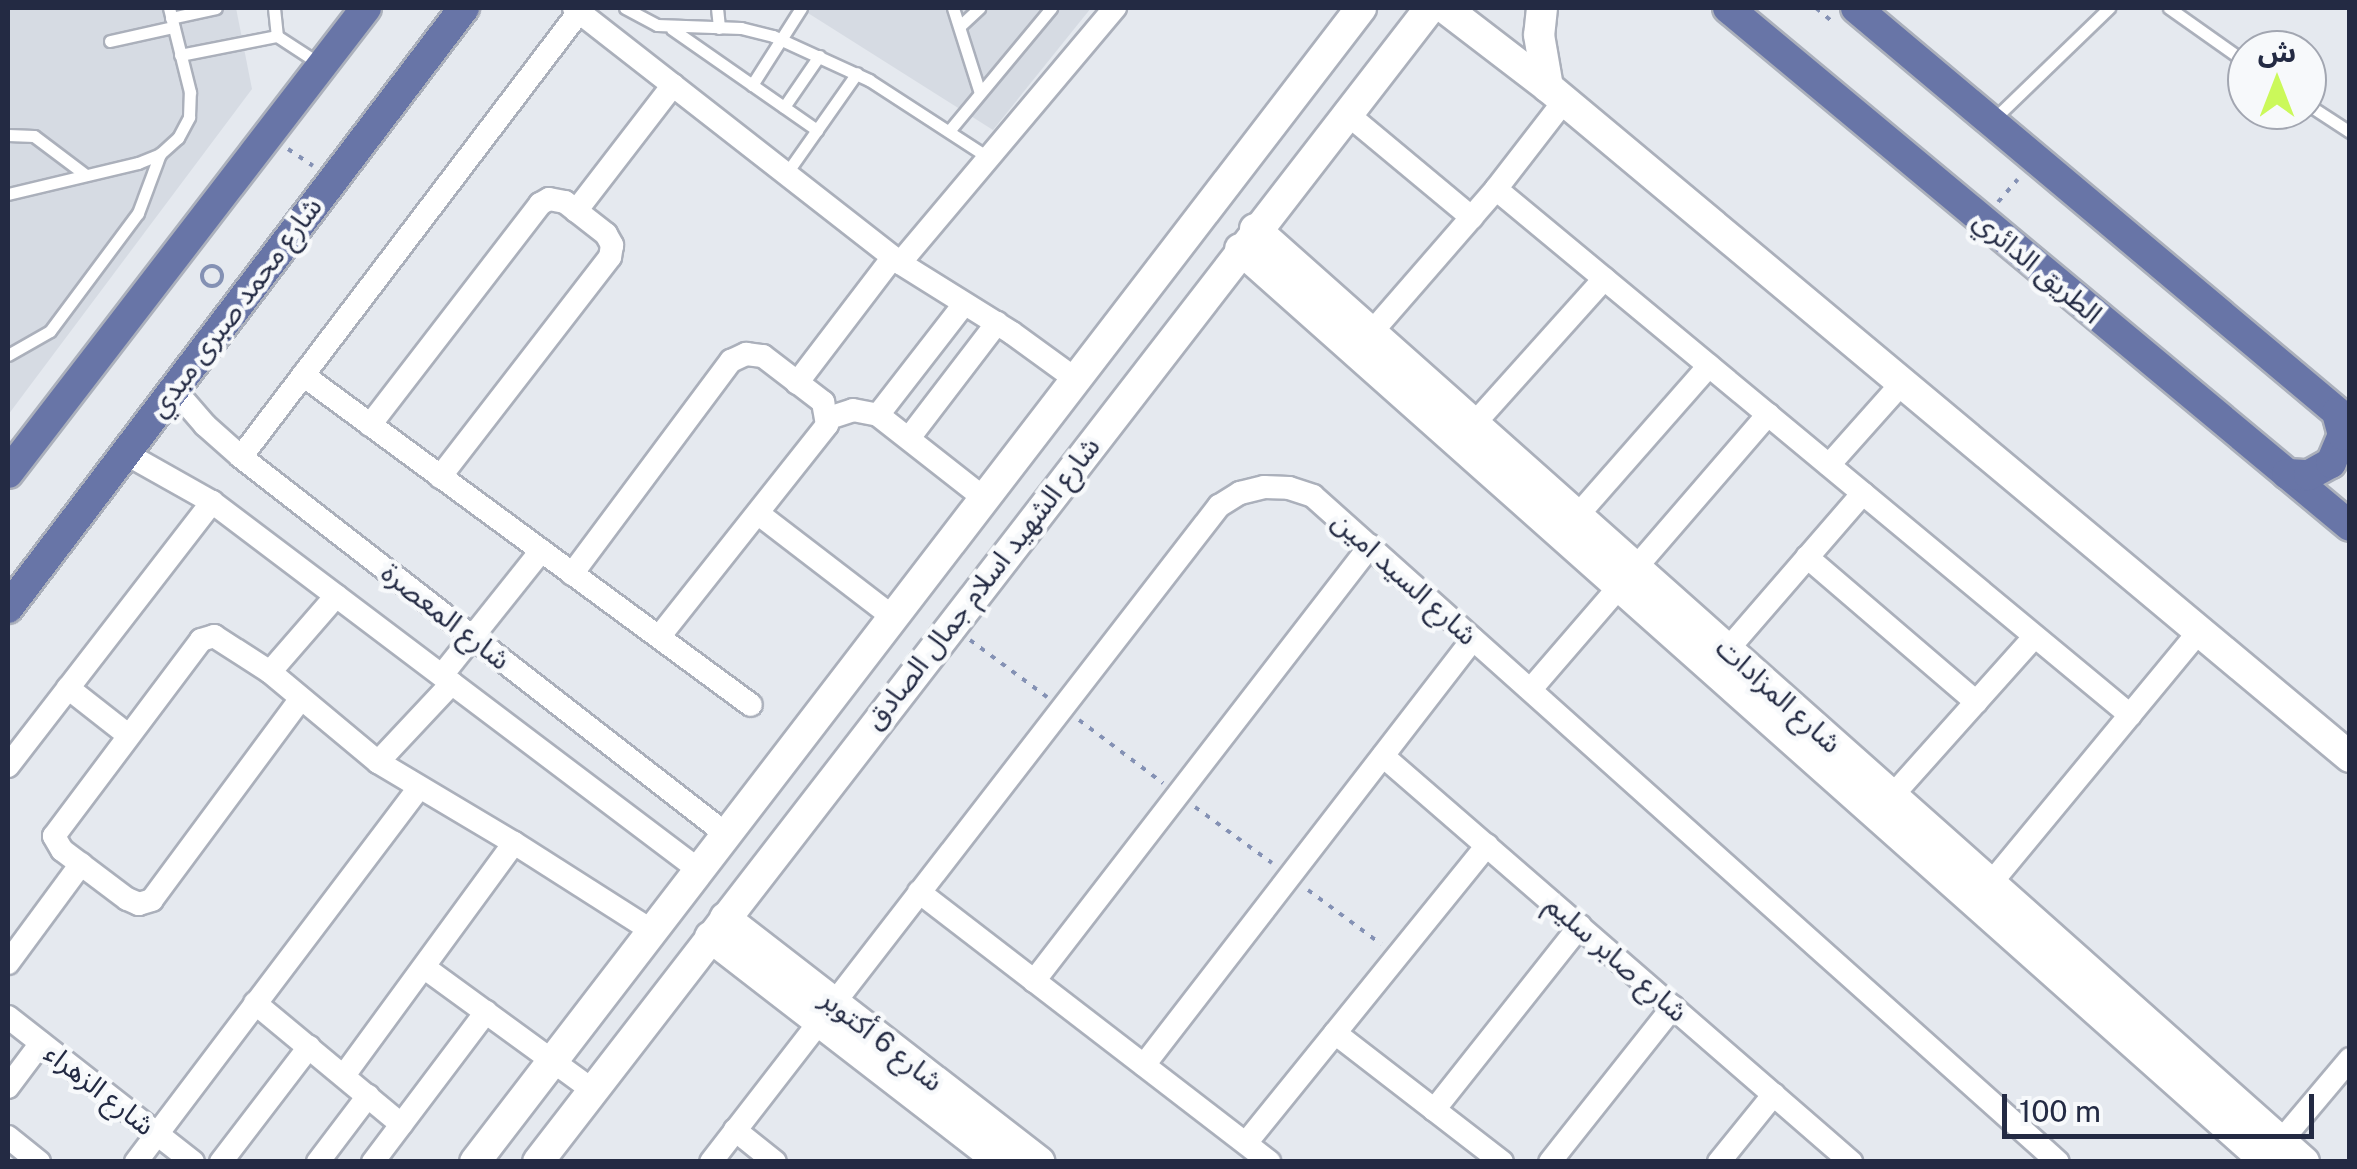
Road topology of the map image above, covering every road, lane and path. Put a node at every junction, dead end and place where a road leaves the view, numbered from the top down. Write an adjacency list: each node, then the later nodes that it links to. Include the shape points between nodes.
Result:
1 (216, 8): 21 (lane)
2 (274, 8): 25 (lane)
3 (366, 8): 31 (main road)
4 (464, 8): 53 (main road, شارع محمد صبرى مبدي)
5 (625, 8): 23 (lane)
6 (716, 8): 24 (lane)
7 (802, 8): 26 (lane)
8 (953, 8): 22 (lane)
9 (979, 8): 22 (lane)
10 (1051, 8): 35 (lane)
11 (1115, 8): 49 (street)
12 (1361, 8): 39 (street, شارع الشهيد اسلام جمال الصادق)
13 (1430, 8): 38 (street, شارع الشهيد اسلام جمال الصادق)
14 (1445, 8): 36 (street)
15 (1542, 8): 36 (street, via 1539,35)
16 (1728, 8): 58 (main road, الطريق الدائري)
17 (1856, 8): 41 (main road)
18 (2110, 8): 41 (lane)
19 (2169, 8): 28 (lane)
20 (576, 10): 33 (street); 67 (street)
21 (171, 18): 27 (lane); 29 (lane)
22 (961, 25): 35 (lane)
23 (668, 27): 24 (lane); 34 (lane)
24 (719, 28): 26 (lane)
25 (277, 36): 29 (lane); 31 (lane)
26 (783, 40): 30 (lane); 34 (lane)
27 (110, 41)
28 (2227, 49)
29 (180, 55): 48 (lane, via 189,116)
30 (819, 56): 32 (lane); 37 (lane)
31 (322, 66): 45 (main road)
32 (857, 73): 42 (lane); 43 (lane)
33 (674, 86): 51 (street); 56 (street)
34 (752, 86): 37 (lane)
35 (980, 93): 43 (lane)
36 (1556, 94): 54 (street); 70 (street)
37 (784, 107): 42 (lane)
38 (1345, 112): 47 (street, شارع الشهيد اسلام جمال الصادق); 57 (street)
39 (1278, 114): 47 (street); 68 (street, شارع الشهيد اسلام جمال الصادق)
40 (2327, 117): 44 (lane)
41 (1992, 122): 50 (main road)
42 (817, 130): 51 (lane)
43 (949, 131): 49 (lane)
44 (2350, 132)
45 (268, 134): 53 (path); 82 (main road)
46 (8, 135): 52 (lane, via 34,136)
47 (1320, 144): 59 (street, شارع الشهيد اسلام جمال الصادق)
48 (160, 154): 52 (lane); 65 (lane, via 138,213 50,330)
49 (989, 158): 60 (street)
50 (2036, 158): 58 (path); 75 (main road)
51 (786, 174): 60 (street)
52 (86, 175): 55 (lane)
53 (332, 180): 71 (main road, شارع محمد صبرى مبدي)
54 (1496, 189): 57 (street); 61 (street)
55 (8, 194)
56 (576, 210): 77 (street, via 554,199 540,204); 84 (street, via 610,239 610,256)
57 (1472, 218): 64 (street)
58 (1982, 220): 83 (main road, الطريق الدائري)
59 (1248, 239): 64 (street, شارع المزادات); 95 (street, شارع المزادات); 112 (street, شارع الشهيد اسلام جمال الصادق)
60 (896, 260): 62 (street); 69 (street)
61 (1604, 279): 66 (street); 76 (street)
62 (964, 304): 63 (street); 73 (street)
63 (997, 322): 68 (street); 78 (street)
64 (1372, 333): 76 (street, شارع المزادات)
65 (8, 355)
66 (1710, 366): 72 (street); 89 (street)
67 (303, 375): 77 (street); 80 (street)
68 (1074, 378): 86 (street, شارع الشهيد اسلام جمال الصادق)
69 (797, 383): 74 (street, via 823,402); 94 (street, via 764,356 732,361)
70 (1902, 383): 81 (street); 99 (street)
71 (173, 388): 79 (main road, شارع محمد صبرى مبدي); 80 (street, شارع المعصرة)
72 (1768, 414): 81 (street); 95 (street)
73 (878, 415): 74 (street, via 853,410); 78 (street)
74 (829, 418): 88 (street)
75 (2343, 418): 83 (main road, via 2332,463 2309,476)
76 (1474, 424): 89 (street, شارع المزادات)
77 (370, 425): 84 (street)
78 (908, 438): 86 (street)
79 (125, 453): 87 (street, شارع المعصرة); 97 (main road, شارع محمد صبرى مبدي)
80 (241, 457): 101 (street, شارع المعصرة)
81 (1829, 465): 85 (street)
82 (8, 473)
83 (2287, 474): 90 (main road, الطريق الدائري)
84 (440, 477): 92 (street)
85 (1862, 493): 93 (street); 100 (street)
86 (984, 498): 98 (street, شارع الشهيد اسلام جمال الصادق)
87 (212, 502): 96 (street, شارع المعصرة); 108 (street)
88 (760, 515): 98 (street); 102 (street)
89 (1577, 516): 95 (street, شارع المزادات)
90 (2350, 526)
91 (1370, 546): 103 (street, شارع السيد امين); 128 (street, شارع السيد امين, via 1312,496 1289,488 1252,490 1219,506); 134 (street)
92 (541, 551): 94 (street); 101 (street)
93 (1807, 558): 104 (street); 111 (street)
94 (572, 574): 102 (street)
95 (1628, 577): 104 (street, شارع المزادات); 109 (street); 157 (street, شارع المزادات)
96 (336, 596): 105 (street); 107 (street, شارع المعصرة)
97 (8, 608)
98 (893, 617): 106 (street, شارع الشهيد اسلام جمال الصادق)
99 (2199, 632): 114 (street); 117 (street)
100 (2034, 636): 111 (street); 114 (street)
101 (473, 637): 107 (street); 122 (street, شارع المعصرة)
102 (659, 637): 113 (street)
103 (1473, 639): 109 (street, شارع السيد امين); 116 (street)
104 (1728, 650): 121 (street, شارع المزادات)
105 (270, 672): 110 (street); 115 (street, via 218,638 204,637)
106 (850, 672): 112 (street); 122 (street, شارع الشهيد اسلام جمال الصادق)
107 (447, 679): 118 (street); 126 (street, شارع المعصرة)
108 (68, 688): 115 (street); 119 (street)
109 (1530, 689): 175 (street, شارع السيد امين)
110 (299, 700): 118 (street); 125 (street, via 152,900 133,902)
111 (1976, 702): 121 (street)
112 (890, 704): 130 (street, شارع الشهيد اسلام جمال الصادق)
113 (751, 706)
114 (2130, 715): 127 (street)
115 (128, 735): 125 (street, via 55,831 58,846)
116 (1383, 756): 124 (street, شارع صابر سليم); 145 (street)
117 (2350, 757)
118 (378, 762): 120 (street)
119 (8, 766)
120 (419, 788): 123 (street); 135 (street)
121 (1892, 796): 127 (street, شارع المزادات)
122 (726, 834): 126 (street, شارع الشهيد اسلام جمال الصادق)
123 (514, 843): 131 (street); 133 (street)
124 (1486, 846): 129 (street, شارع صابر سليم); 140 (street)
125 (81, 864): 132 (street)
126 (698, 870): 131 (street, شارع الشهيد اسلام جمال الصادق)
127 (1990, 883): 157 (street, شارع المزادات)
128 (919, 892): 134 (street); 137 (street, شارع السيد امين)
129 (1580, 926): 136 (street, شارع صابر سليم); 151 (street)
130 (717, 928): 137 (street, شارع 6 أكتوبر); 148 (street, شارع الشهيد اسلام جمال الصادق)
131 (652, 931): 144 (street, شارع الشهيد اسلام جمال الصادق)
132 (8, 963)
133 (425, 968): 138 (street); 146 (street)
134 (1034, 981): 145 (street)
135 (256, 1003): 142 (street); 154 (street)
136 (1673, 1007): 149 (street, شارع صابر سليم); 172 (street)
137 (826, 1011): 153 (street, شارع السيد امين); 168 (street, شارع 6 أكتوبر); 169 (street, شارع 6 أكتوبر)
138 (486, 1012): 144 (street); 152 (street)
139 (8, 1017): 141 (street, شارع الزهراء)
140 (1335, 1033): 151 (street); 156 (street)
141 (41, 1043): 147 (street); 154 (street, شارع الزهراء)
142 (309, 1048): 146 (street); 161 (street)
143 (2350, 1059): 157 (street)
144 (553, 1060): 148 (street); 164 (street, شارع الشهيد اسلام جمال الصادق)
145 (1144, 1065): 156 (street)
146 (344, 1076): 150 (street)
147 (8, 1088)
148 (592, 1090): 165 (street, شارع الشهيد اسلام جمال الصادق)
149 (1774, 1094): 173 (street); 174 (street, شارع صابر سليم)
150 (368, 1096): 152 (street); 162 (street)
151 (1434, 1110): 171 (street)
152 (401, 1124): 163 (street)
153 (735, 1130): 166 (street, شارع السيد امين); 167 (street)
154 (157, 1134): 159 (street); 160 (street, شارع الزهراء)
155 (8, 1137): 158 (street)
156 (1246, 1143): 170 (street)
157 (2284, 1155)
158 (39, 1162)
159 (136, 1162)
160 (194, 1162)
161 (221, 1162)
162 (318, 1162)
163 (372, 1162)
164 (475, 1162)
165 (538, 1162)
166 (710, 1162)
167 (775, 1162)
168 (1001, 1162)
169 (1040, 1162)
170 (1270, 1162)
171 (1502, 1162)
172 (1550, 1162)
173 (1719, 1162)
174 (1851, 1162)
175 (2058, 1162)

